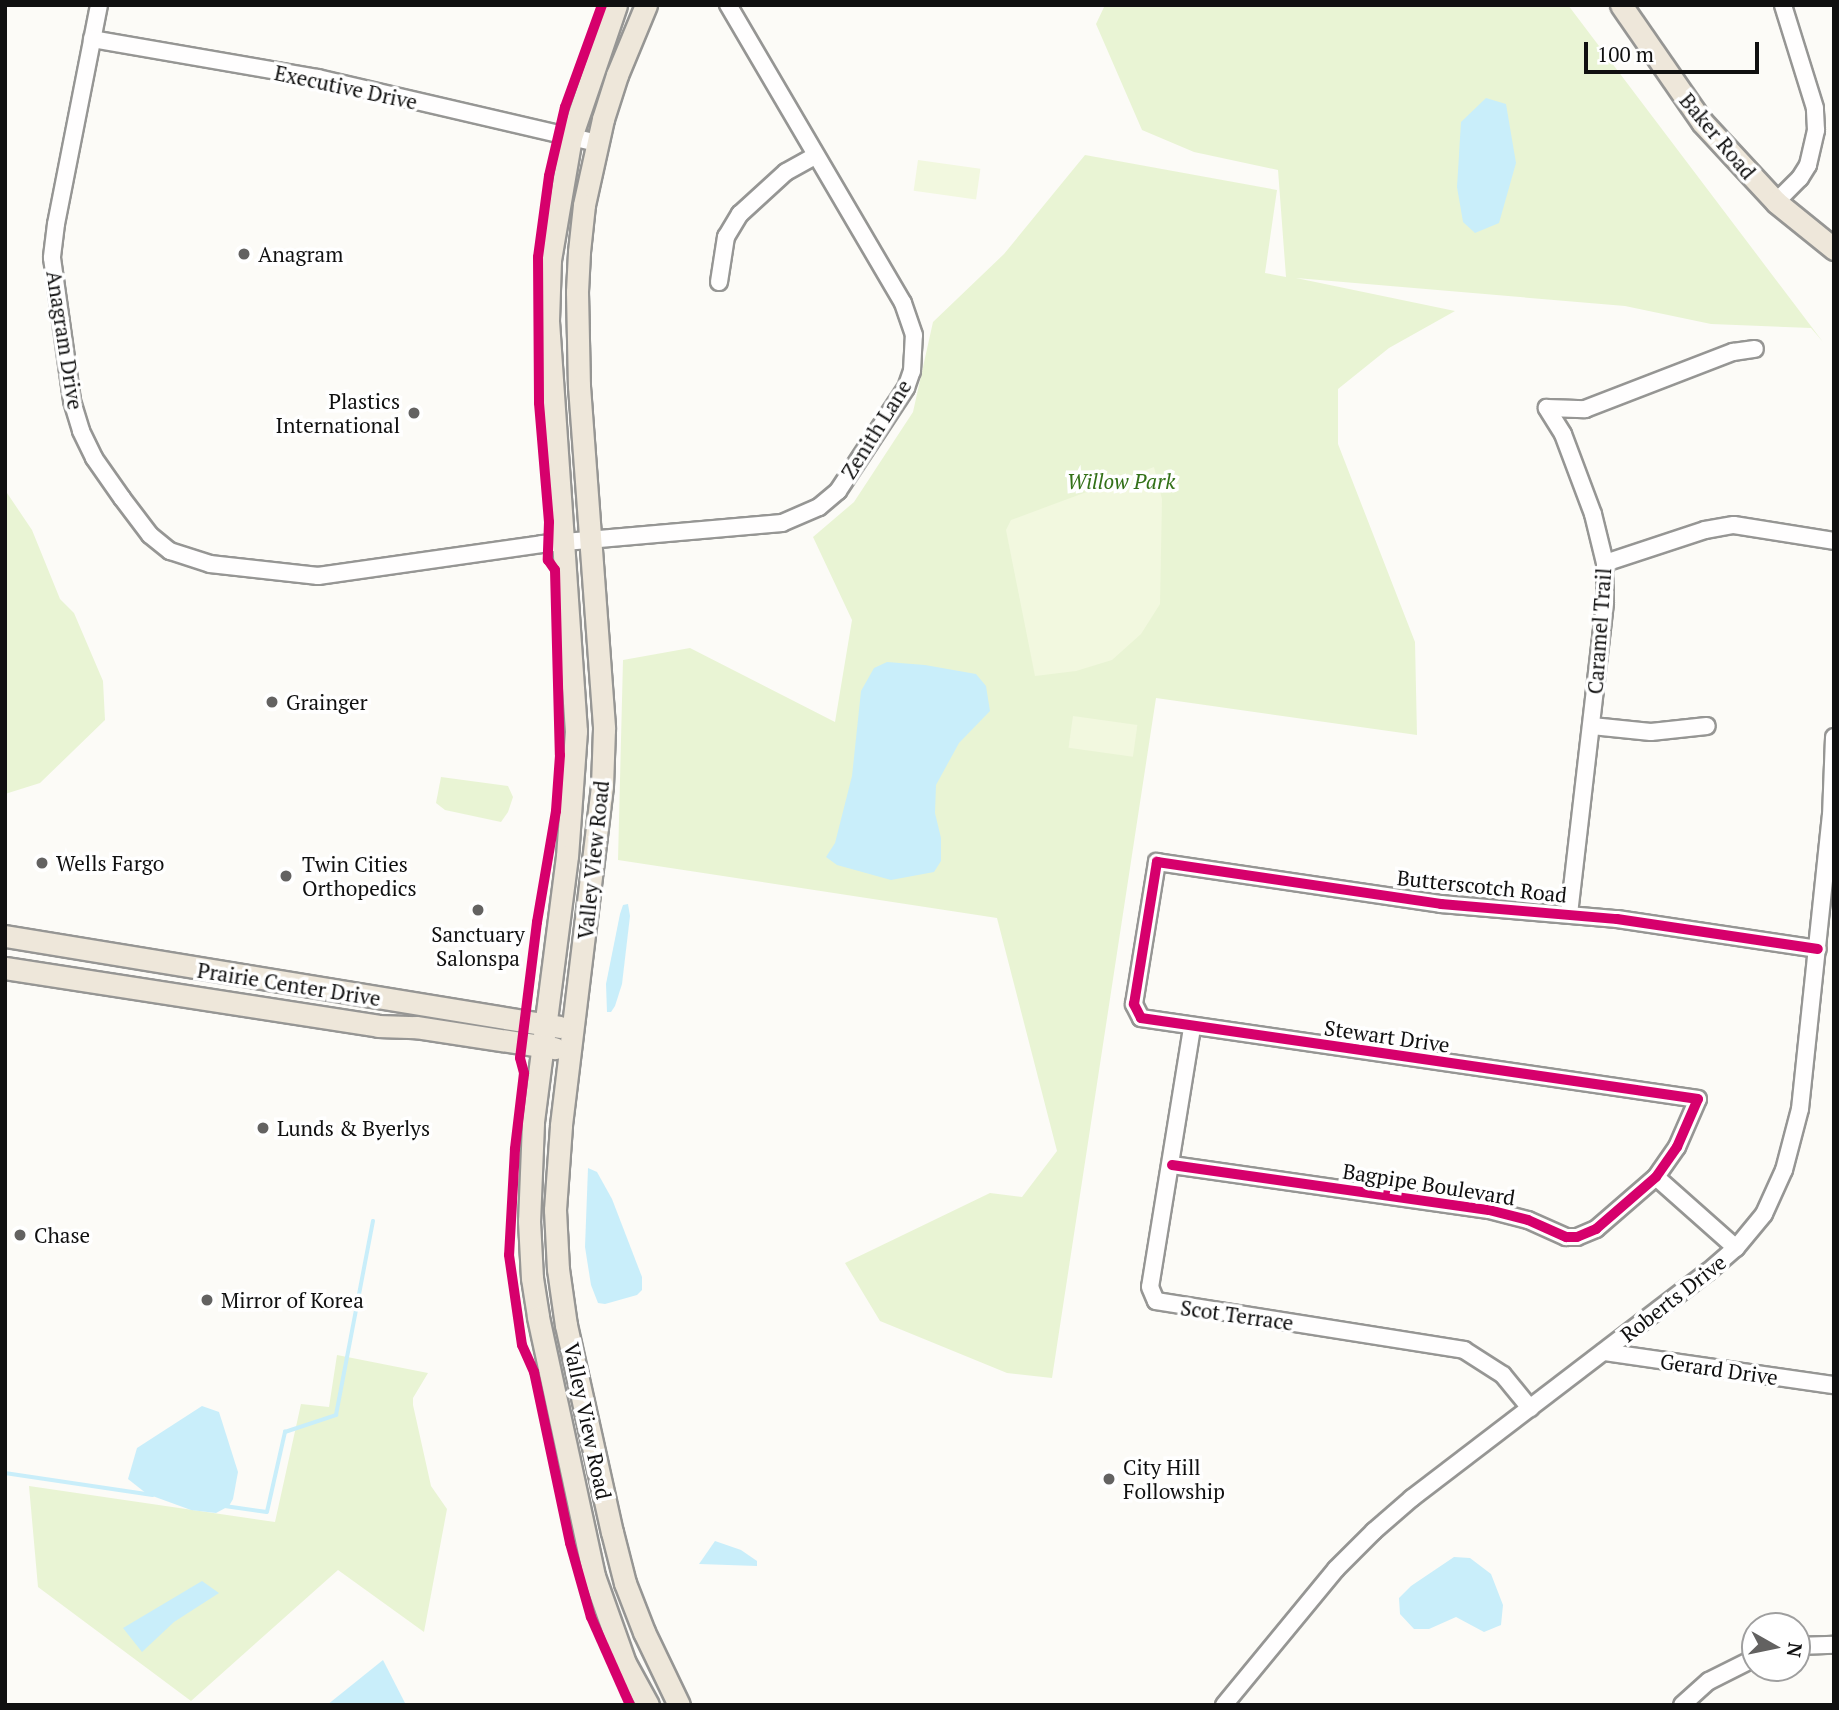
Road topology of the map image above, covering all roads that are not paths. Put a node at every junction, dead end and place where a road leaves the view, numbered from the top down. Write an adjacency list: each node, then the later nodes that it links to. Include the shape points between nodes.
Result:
1 (99, 5): 7 (street, Anagram Drive)
2 (616, 5): 8 (main road, Valley View Road)
3 (646, 5): 9 (main road, Valley View Road, via 617,75)
4 (728, 5): 10 (street, Zenith Lane)
5 (1620, 5): 11 (main road, Baker Road, via 1702,121)
6 (1787, 6): 11 (street, via 1815,108 1816,130 1808,165)
7 (92, 39): 8 (street, Executive Drive, via 318,78); 17 (street, Anagram Drive, via 56,224 52,273 81,431 94,458 150,535 181,557 296,576 335,576)
8 (571, 137): 9 (street, Executive Drive); 17 (main road, Valley View Road, via 550,260 548,321)
9 (598, 143): 15 (main road, Valley View Road, via 584,205 577,292 579,386)
10 (815, 156): 13 (street, via 786,172 740,214 726,237); 15 (street, Zenith Lane, via 910,318 914,352 906,388 838,491 792,521)
11 (1776, 202): 12 (main road, Baker Road)
12 (1834, 249)
13 (719, 282)
14 (1755, 349): 18 (street, Caramel Trail, via 1733,352 1585,409 1547,408 1563,434 1587,496)
15 (592, 539): 17 (street, Zenith Lane); 30 (main road, Valley View Road, via 604,729 602,786)
16 (1834, 541): 18 (street, via 1734,525)
17 (563, 542): 29 (main road, Valley View Road, via 575,671 575,756)
18 (1605, 563): 19 (street, Caramel Trail)
19 (1592, 726): 20 (street, via 1651,732); 24 (street, Caramel Trail)
20 (1707, 726)
21 (1834, 737): 22 (street, Roberts Drive)
22 (1832, 816): 26 (street, Roberts Drive)
23 (1157, 862): 24 (street, Butterscotch Road, via 1488,910); 28 (street, Stewart Drive, via 1135,1012 1149,1022)
24 (1569, 914): 26 (street, Butterscotch Road)
25 (5, 936): 29 (main road, Prairie Center Drive)
26 (1811, 948): 33 (street, Roberts Drive, via 1805,1072 1793,1143 1775,1193)
27 (5, 968): 29 (main road, Prairie Center Drive, via 378,1026)
28 (1192, 1028): 31 (street, Scot Terrace); 32 (street, Stewart Drive, via 1698,1099 1678,1147)
29 (544, 1035): 30 (main road, Prairie Center Drive); 40 (main road, Valley View Road, via 530,1162 532,1278 594,1576 625,1663)
30 (571, 1039): 41 (main road, Valley View Road, via 555,1210 566,1325 625,1583)
31 (1172, 1165): 32 (street, Bagpipe Boulevard, via 1489,1210 1566,1237 1594,1230); 36 (street, Scot Terrace, via 1150,1287 1156,1301 1464,1350 1503,1375)
32 (1656, 1177): 33 (street)
33 (1735, 1248): 34 (street, Roberts Drive)
34 (1604, 1352): 35 (street, Gerard Drive); 36 (street, Roberts Drive)
35 (1834, 1385)
36 (1530, 1408): 42 (street, Roberts Drive, via 1374,1531 1336,1569)
37 (1834, 1645): 38 (street)
38 (1811, 1646)
39 (1741, 1665): 43 (street, via 1709,1681)
40 (648, 1705)
41 (679, 1705)
42 (1224, 1705)
43 (1682, 1705)

